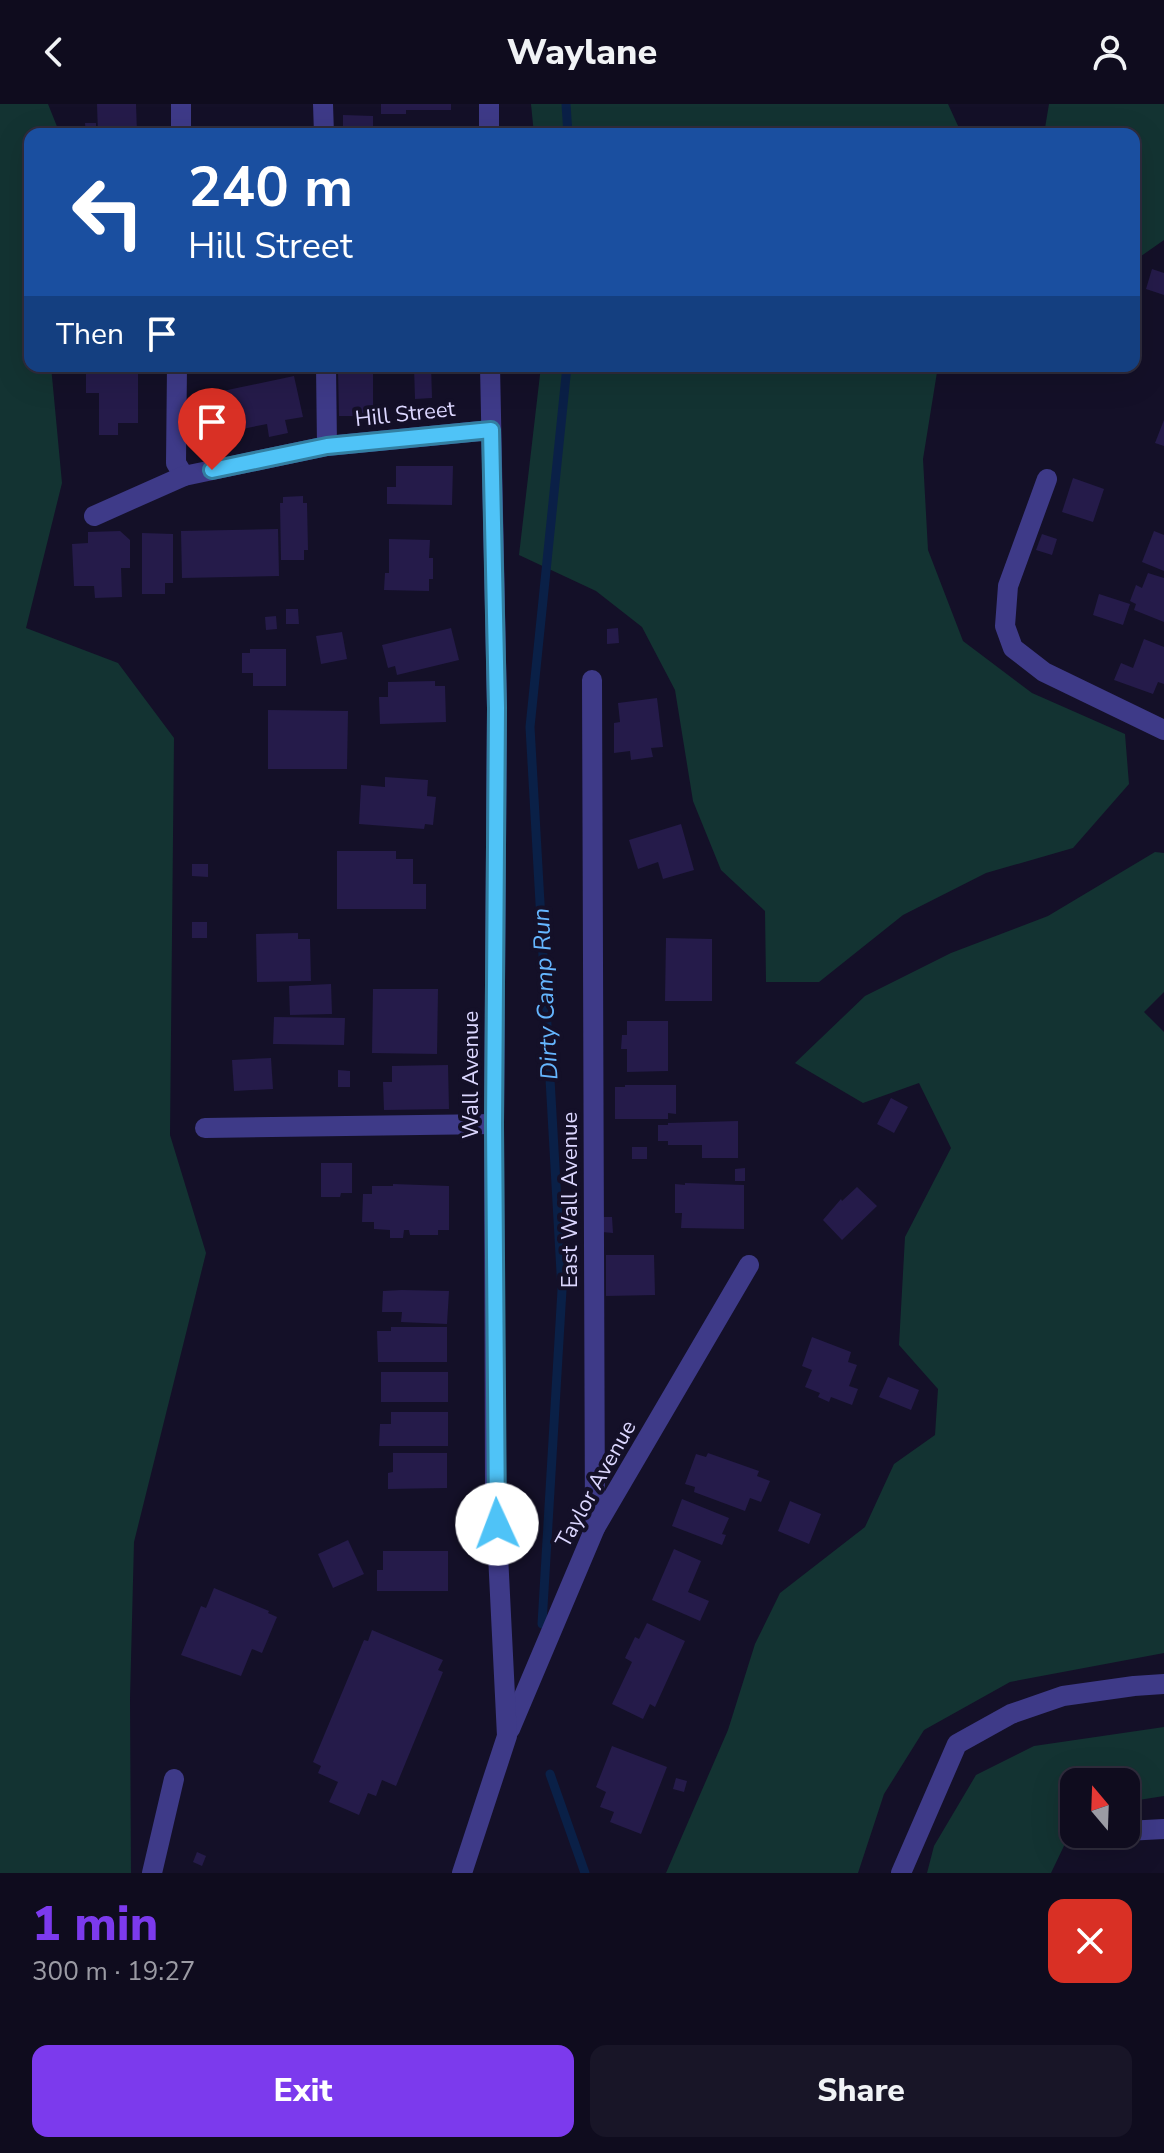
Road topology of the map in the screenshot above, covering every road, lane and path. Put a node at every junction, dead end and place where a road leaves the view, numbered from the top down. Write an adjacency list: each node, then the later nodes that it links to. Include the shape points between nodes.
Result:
1 (181, 104): 4 (street)
2 (323, 104): 5 (street)
3 (489, 104): 6 (street)
4 (181, 128)
5 (324, 128)
6 (489, 128)
7 (177, 372): 12 (street, via 176,463)
8 (326, 372): 11 (street)
9 (490, 372): 10 (street, Wall Avenue)
10 (491, 430): 11 (street, Hill Street); 17 (street, Wall Avenue, via 497,708)
11 (327, 446): 12 (street, Hill Street)
12 (184, 476): 14 (street, Hill Street)
13 (1047, 479): 16 (street, via 1008,586 1005,626 1013,648 1044,672)
14 (94, 516)
15 (592, 680): 20 (street, East Wall Avenue)
16 (1164, 730)
17 (494, 1124): 18 (street); 22 (street, Wall Avenue, via 495,1494)
18 (205, 1128)
19 (749, 1265): 20 (street, Taylor Avenue)
20 (595, 1528): 22 (street, Taylor Avenue)
21 (1164, 1684): 28 (street, via 1063,1696 1011,1714 957,1744)
22 (507, 1736): 27 (street, Wall Avenue)
23 (174, 1779): 26 (street)
24 (1164, 1829): 25 (street)
25 (1140, 1830)
26 (152, 1873)
27 (462, 1873)
28 (901, 1873)

